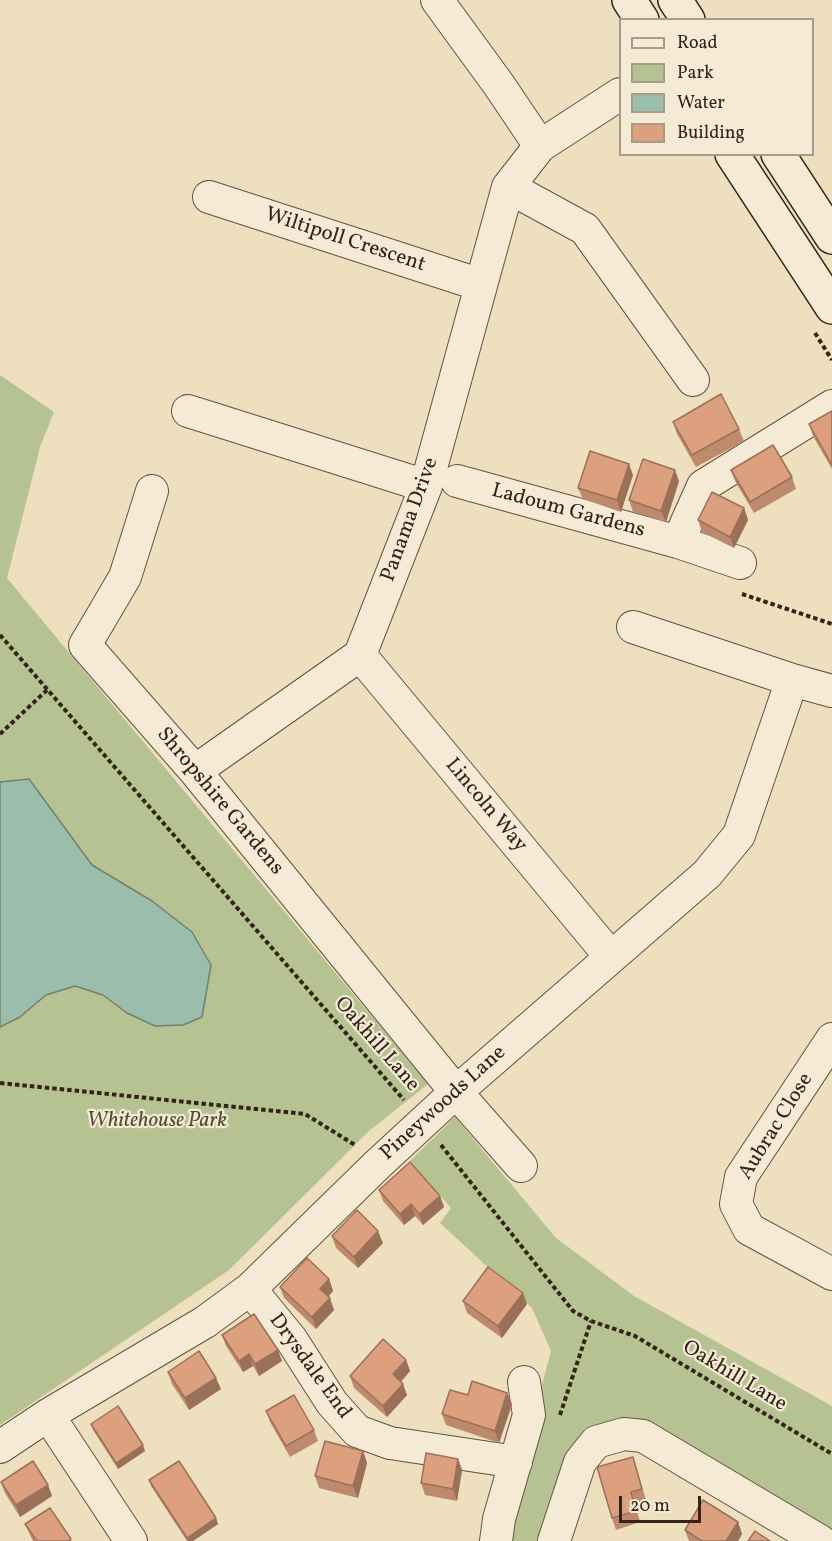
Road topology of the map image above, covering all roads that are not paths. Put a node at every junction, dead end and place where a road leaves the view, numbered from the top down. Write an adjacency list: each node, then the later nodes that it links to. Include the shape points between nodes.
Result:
1 (437, 0): 7 (street)
2 (629, 0): 4 (street)
3 (675, 0): 5 (street)
4 (641, 18)
5 (687, 18)
6 (619, 95): 7 (street, Panama Drive)
7 (540, 146): 10 (street, Panama Drive)
8 (733, 156): 14 (street)
9 (779, 156): 12 (street)
10 (508, 188): 13 (street, Panama Drive); 15 (street, via 585,229)
11 (209, 197): 13 (street, Wiltipoll Crescent)
12 (832, 237)
13 (481, 285): 19 (street, Panama Drive)
14 (832, 307)
15 (693, 380)
16 (832, 406): 21 (street, via 703,486)
17 (188, 411): 19 (street)
18 (457, 482): 21 (street, Ladoum Gardens)
19 (426, 486): 24 (street, Panama Drive)
20 (152, 491): 27 (street, Shropshire Gardens, via 125,577 85,645)
21 (678, 542): 22 (street, Ladoum Gardens)
22 (740, 562)
23 (633, 627): 25 (street)
24 (360, 655): 27 (street); 28 (street, Lincoln Way)
25 (792, 680): 26 (street); 28 (street, Pineywoods Lane, via 739,835 707,874)
26 (832, 691)
27 (195, 771): 30 (street, Shropshire Gardens)
28 (611, 957): 30 (street, Pineywoods Lane)
29 (832, 1039): 32 (street, Aubrac Close, via 741,1177 736,1204 749,1229)
30 (456, 1092): 31 (street, Shropshire Gardens); 33 (street, Pineywoods Lane)
31 (521, 1166)
32 (832, 1275)
33 (250, 1289): 35 (street, Pineywoods Lane, via 205,1322); 37 (street, Drysdale End, via 291,1339 332,1403 357,1431 390,1443)
34 (524, 1382): 37 (street, via 529,1415)
35 (48, 1415): 36 (street, Pineywoods Lane); 38 (street)
36 (0, 1448)
37 (516, 1462): 39 (street)
38 (132, 1541)
39 (496, 1541)
40 (554, 1541): 41 (street, via 580,1461 596,1442 624,1434 643,1436)
41 (820, 1541)

